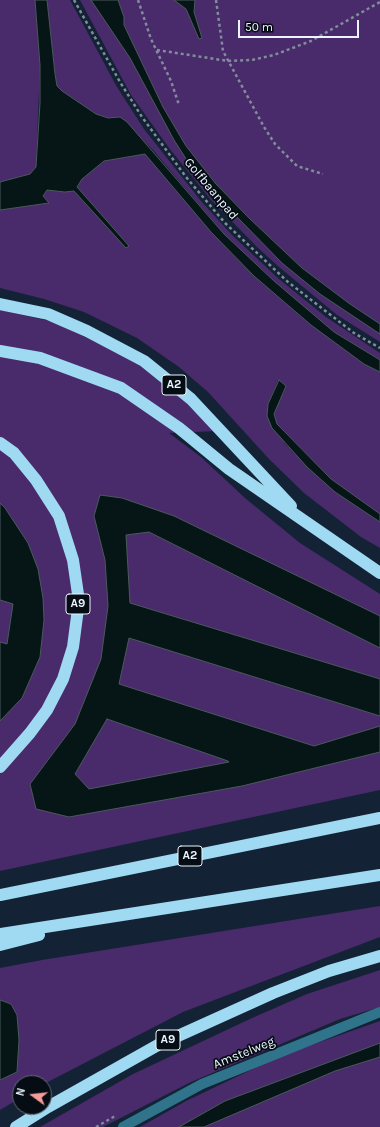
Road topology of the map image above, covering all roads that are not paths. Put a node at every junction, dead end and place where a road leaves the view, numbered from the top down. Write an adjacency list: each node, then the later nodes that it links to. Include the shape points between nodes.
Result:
1 (0, 304): 4 (highway, A2, via 48,314 87,330 144,361 191,399)
2 (0, 351): 4 (highway, A2, via 40,358 121,388)
3 (0, 443): 6 (highway, A9, via 14,453 32,475 59,516 73,560 78,601 73,647 63,679 47,710)
4 (308, 524): 5 (highway, A2)
5 (380, 573)
6 (0, 767)
7 (380, 818): 9 (highway, A2)
8 (380, 874): 10 (highway)
9 (0, 895)
10 (106, 916): 11 (highway); 12 (highway)
11 (0, 934)
12 (0, 945)
13 (380, 956): 15 (highway, A9, via 328,971 273,993 158,1045)
14 (380, 1012): 16 (street, Amstelweg, via 202,1084)
15 (16, 1127)
16 (122, 1127)

